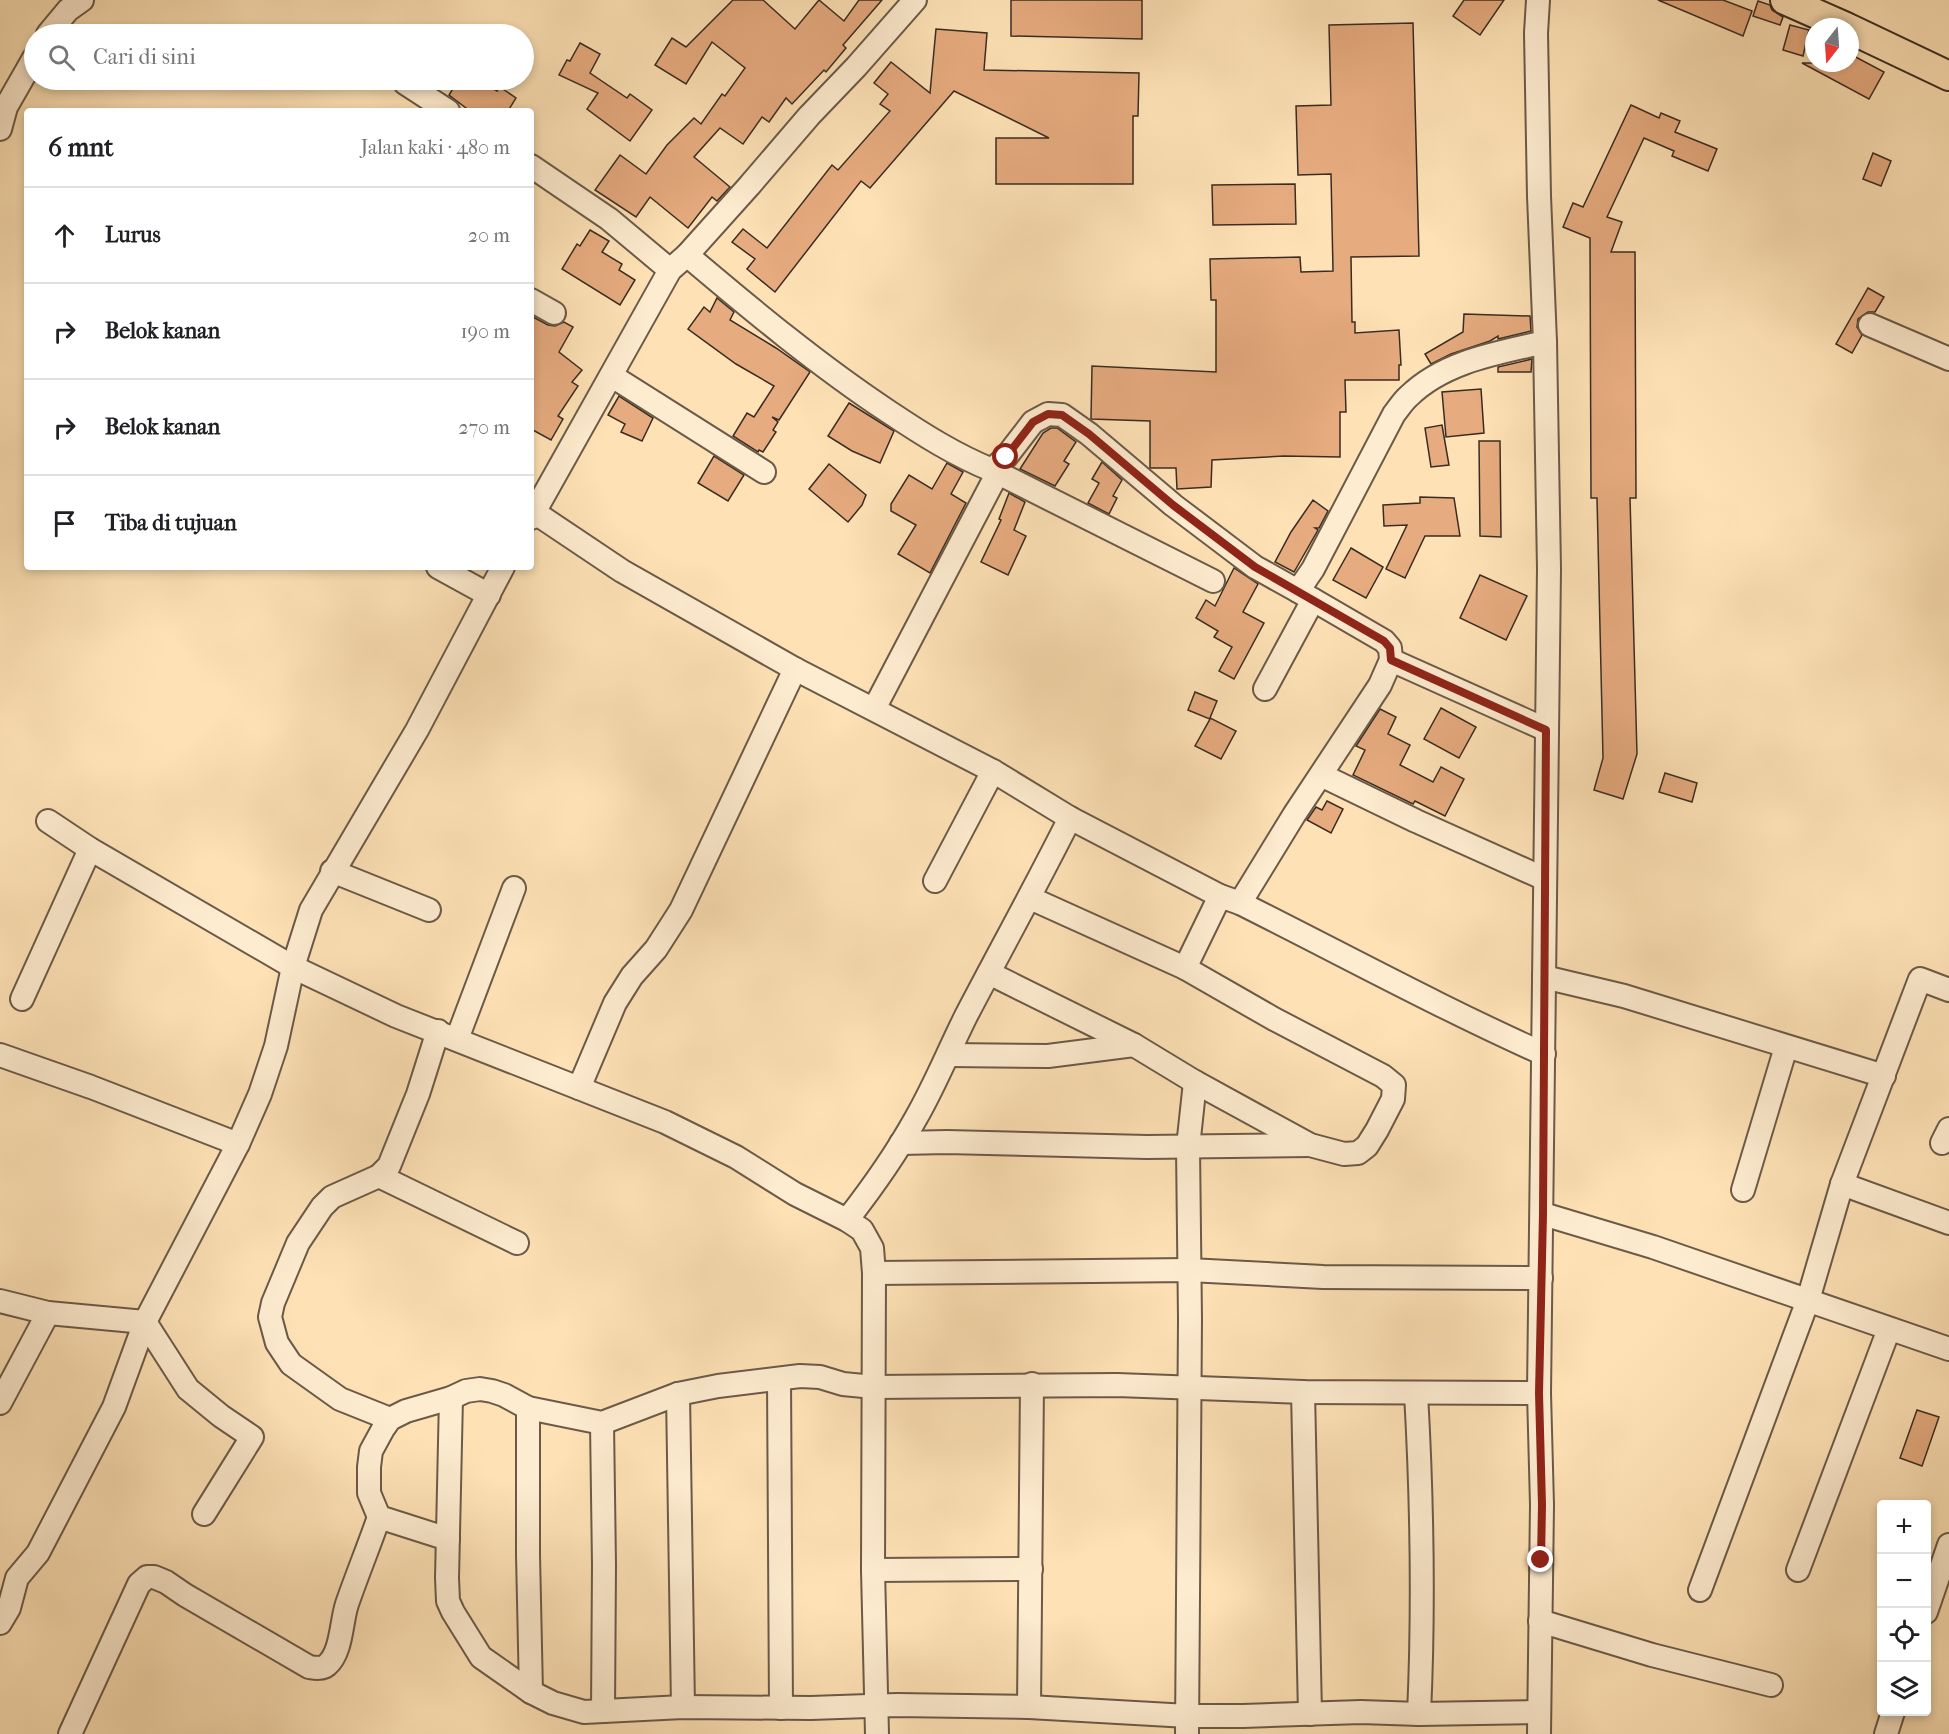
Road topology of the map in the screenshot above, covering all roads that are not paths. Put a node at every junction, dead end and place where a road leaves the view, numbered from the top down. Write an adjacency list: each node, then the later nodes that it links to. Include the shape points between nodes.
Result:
1 (82, 0): 6 (street)
2 (915, 0): 15 (street)
3 (1538, 0): 20 (street, via 1538,174)
4 (1785, 0): 5 (main road)
5 (1826, 18)
6 (56, 24)
7 (1859, 33): 9 (main road)
8 (24, 73): 11 (street)
9 (1949, 76)
10 (416, 90): 12 (street)
11 (3, 104): 13 (street)
12 (443, 108)
13 (0, 129)
14 (534, 168): 16 (street, via 609,219)
15 (687, 255): 16 (street); 24 (street, via 856,390 964,458)
16 (670, 270): 22 (street)
17 (534, 302): 18 (street)
18 (554, 313)
19 (1869, 325): 21 (street)
20 (1545, 342): 31 (street, via 1469,360 1429,380 1408,396 1394,414 1313,569); 36 (street, via 1550,569)
21 (1949, 359)
22 (612, 376): 23 (street); 25 (street)
23 (764, 472)
24 (995, 472): 29 (street); 31 (street, via 1033,422 1048,414 1062,415 1255,567); 35 (street)
25 (534, 510)
26 (534, 514): 33 (street, via 622,571)
27 (443, 570): 30 (street)
28 (502, 570): 30 (street)
29 (1214, 581)
30 (489, 595): 42 (street, via 417,730)
31 (1306, 596): 32 (street, via 1384,641 1390,648); 34 (street)
32 (1391, 660): 36 (street); 38 (street, via 1380,685)
33 (795, 669): 35 (street); 63 (street, via 681,909 615,1003)
34 (1265, 689)
35 (874, 709): 37 (street)
36 (1546, 730): 43 (street)
37 (993, 771): 39 (street); 44 (street)
38 (1321, 775): 43 (street); 47 (street)
39 (1070, 818): 46 (street); 47 (street)
40 (48, 821): 41 (street)
41 (90, 849): 49 (street); 54 (street)
42 (332, 871): 48 (street); 49 (street, via 311,910)
43 (1545, 879): 52 (street)
44 (935, 881)
45 (514, 888): 55 (street)
46 (1030, 898): 50 (street); 51 (street)
47 (1230, 900): 50 (street); 58 (street)
48 (429, 910)
49 (293, 967): 55 (street, via 396,1016); 65 (street, via 276,1046)
50 (1185, 968): 66 (street, via 1394,1085 1393,1099 1383,1120 1358,1153 1344,1154)
51 (989, 973): 56 (street); 60 (street)
52 (1544, 977): 57 (street, via 1624,996); 58 (street)
53 (1949, 990): 61 (street, via 1920,979)
54 (22, 999)
55 (447, 1035): 63 (street); 68 (street, via 389,1166)
56 (1134, 1045): 60 (street, via 1048,1056); 62 (street)
57 (1786, 1047): 61 (street); 70 (street)
58 (1544, 1054): 71 (street)
59 (0, 1055): 65 (street)
60 (949, 1055): 64 (street)
61 (1884, 1076): 69 (street)
62 (1195, 1082): 66 (street); 67 (street)
63 (579, 1088): 72 (street, via 701,1138)
64 (901, 1143): 67 (street); 72 (street)
65 (238, 1144): 81 (street)
66 (1310, 1145): 67 (street)
67 (1188, 1147): 75 (street)
68 (380, 1176): 74 (street); 95 (street, via 332,1197 322,1207 298,1243 270,1317 276,1343 291,1364 340,1399)
69 (1842, 1184): 73 (street); 78 (street)
70 (1743, 1190)
71 (1543, 1214): 77 (street); 78 (street, via 1653,1246)
72 (847, 1220): 76 (street, via 862,1230 868,1240)
73 (1949, 1223)
74 (517, 1243)
75 (1189, 1270): 76 (street); 77 (street, via 1323,1277); 87 (street)
76 (874, 1273): 86 (street)
77 (1541, 1278): 90 (street)
78 (1808, 1300): 82 (street); 104 (street)
79 (0, 1301): 80 (street)
80 (48, 1313): 81 (street); 93 (street)
81 (145, 1322): 97 (street, via 188,1389 252,1437); 107 (street, via 114,1407 38,1553 17,1578 9,1608)
82 (1889, 1329): 83 (street); 103 (street)
83 (1949, 1349)
84 (778, 1379): 86 (street, via 820,1377); 91 (street); 113 (street)
85 (1032, 1384): 86 (street); 87 (street); 101 (street)
86 (874, 1387): 102 (street)
87 (1189, 1388): 88 (street); 119 (street)
88 (1303, 1392): 89 (street); 115 (street)
89 (1416, 1393): 90 (street); 116 (street, via 1422,1564)
90 (1539, 1393): 106 (street)
91 (678, 1394): 96 (street); 111 (street)
92 (451, 1398): 94 (street, via 480,1389 504,1395); 95 (street); 99 (street)
93 (0, 1403)
94 (528, 1408): 96 (street); 109 (street)
95 (390, 1419): 98 (street, via 371,1450 369,1467 369,1493)
96 (602, 1423): 114 (street)
97 (204, 1514)
98 (379, 1517): 99 (street); 120 (street, via 346,1606 336,1648 325,1667 309,1667 166,1582 147,1577 134,1593)
99 (448, 1539): 109 (street, via 448,1601 453,1612 481,1657)
100 (1949, 1545): 105 (street)
101 (1031, 1569): 102 (street); 112 (street)
102 (873, 1570): 110 (street)
103 (1798, 1570)
104 (1700, 1590)
105 (1927, 1608)
106 (1540, 1621): 108 (street); 118 (street)
107 (0, 1623)
108 (1771, 1685)
109 (531, 1692): 114 (street, via 571,1710)
110 (875, 1705): 112 (street); 113 (street); 121 (street)
111 (683, 1707): 113 (street); 114 (street)
112 (1029, 1707): 119 (street)
113 (781, 1708)
114 (603, 1711)
115 (1310, 1714): 116 (street); 119 (street, via 1243,1716)
116 (1419, 1714): 118 (street)
117 (1892, 1716): 122 (street)
118 (1538, 1723)
119 (1188, 1725)
120 (70, 1734)
121 (877, 1734)
122 (1886, 1734)

